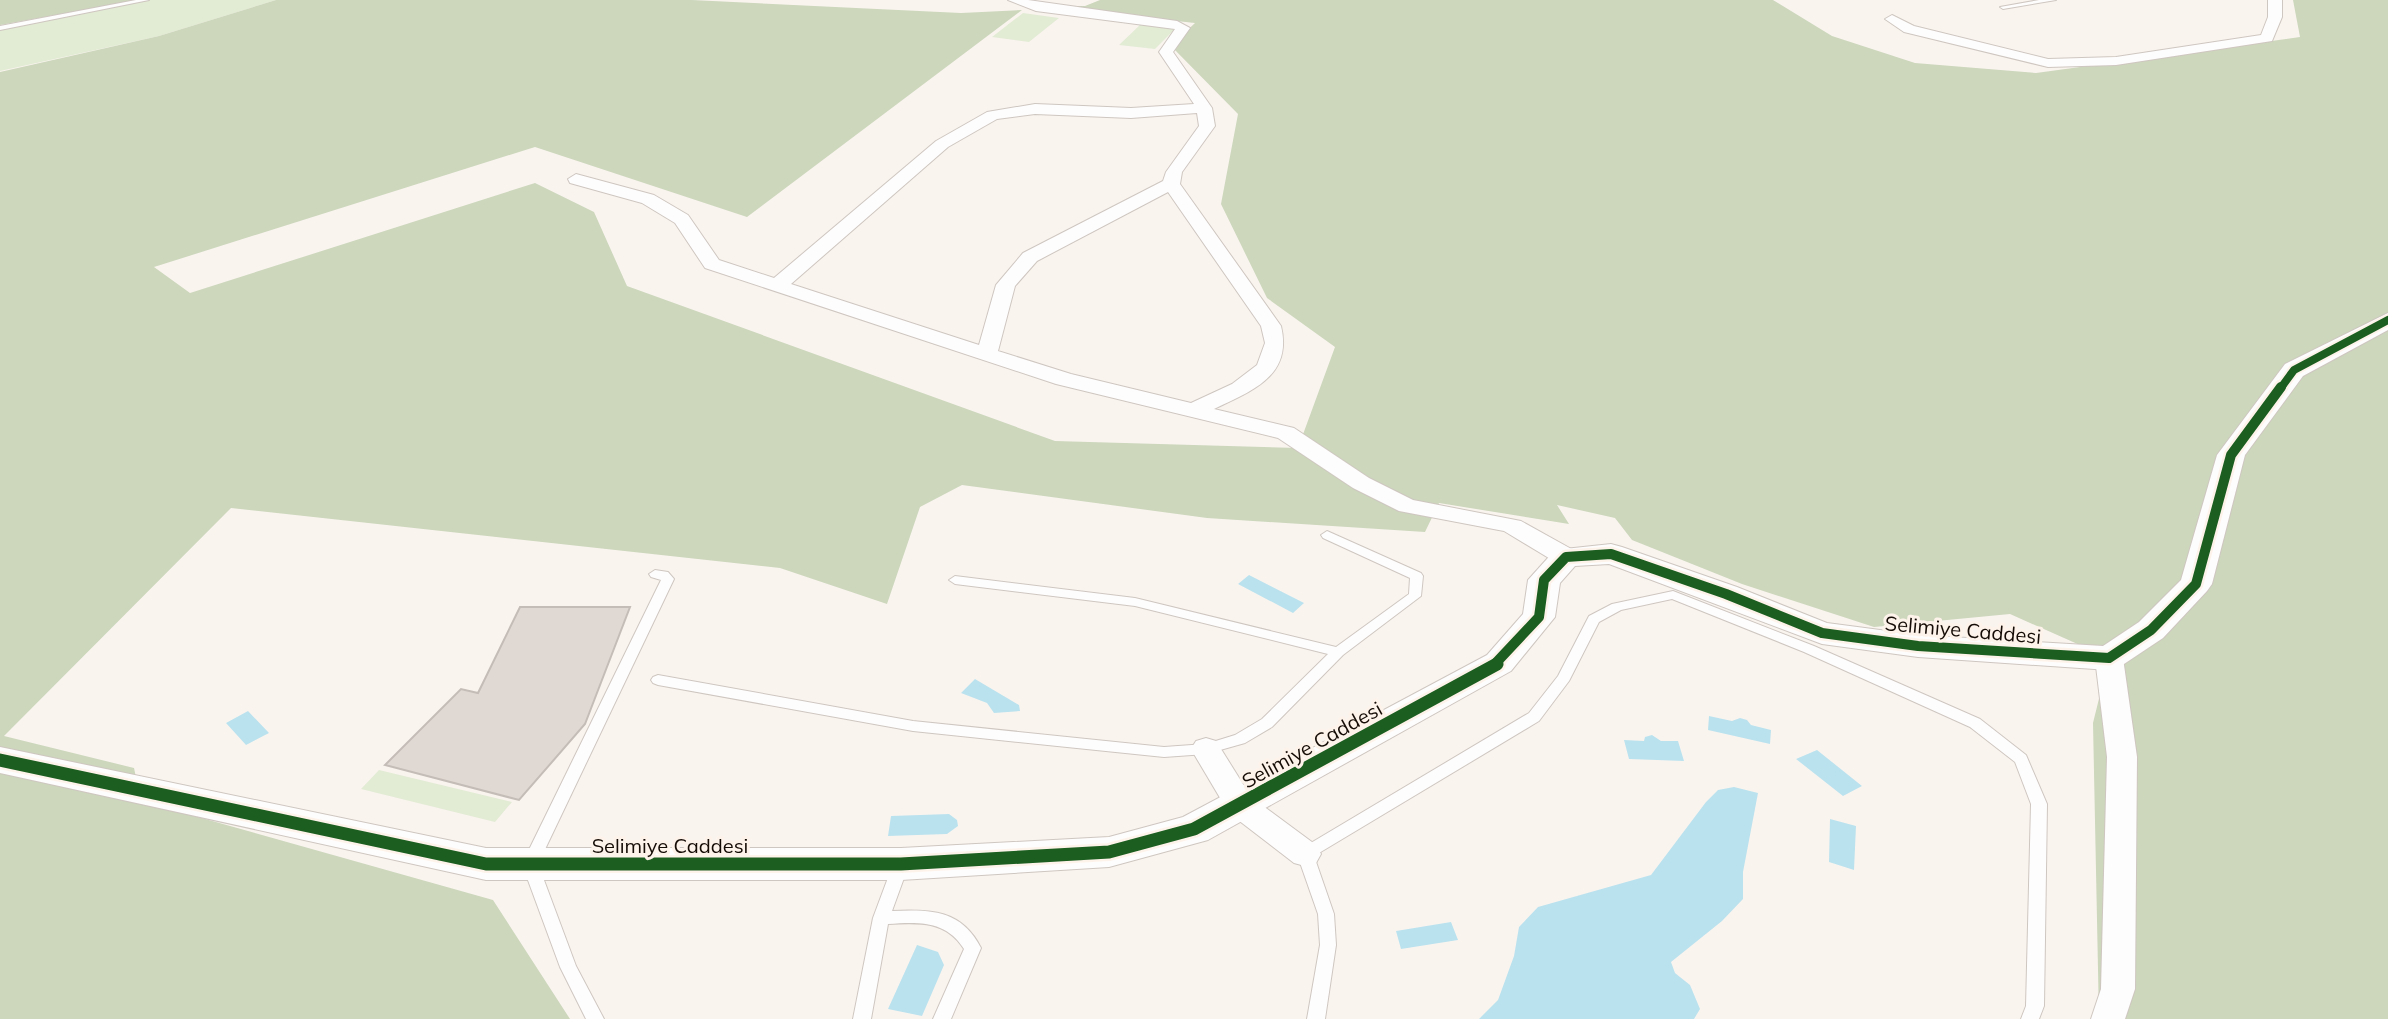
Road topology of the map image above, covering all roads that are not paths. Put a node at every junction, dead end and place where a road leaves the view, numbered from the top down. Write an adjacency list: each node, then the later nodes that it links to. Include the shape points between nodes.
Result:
1 (146, 0): 7 (lane)
2 (1015, 0): 8 (street, via 1182,26 1167,47 1168,57)
3 (2053, 0): 5 (lane)
4 (2275, 0): 6 (street, via 2267,38 2081,64 2033,60 1909,29)
5 (2003, 7)
6 (1892, 19)
7 (0, 28)
8 (1204, 108): 10 (street, via 1207,126); 11 (street, via 1131,113 1035,109 993,115 942,144)
9 (576, 179): 11 (street, via 648,199 682,219 712,264)
10 (1171, 184): 13 (street, via 1030,257 1006,285); 14 (street, via 1276,340 1268,367 1255,379)
11 (779, 284): 13 (street)
12 (2388, 320): 20 (street, via 2294,370 2231,455 2196,584 2151,630)
13 (987, 353): 14 (street, via 1064,379)
14 (1195, 410): 16 (street, via 1286,433 1361,483 1407,506 1512,526)
15 (1327, 535): 19 (lane, via 1417,576 1415,596)
16 (1566, 557): 20 (street, Selimiye Caddesi, via 1611,554 1822,633 1918,646); 24 (street, Selimiye Caddesi, via 1544,580 1539,617 1499,663)
17 (655, 574): 26 (lane, via 668,579)
18 (955, 580): 19 (lane, via 1135,602)
19 (1338, 652): 22 (lane, via 1267,723 1240,739)
20 (2109, 658): 34 (street, via 2122,757 2118,989)
21 (658, 680): 22 (lane, via 913,726 1164,752)
22 (1206, 749): 24 (street)
23 (0, 760): 26 (street, Selimiye Caddesi, via 486,864)
24 (1240, 805): 25 (street); 27 (street, Selimiye Caddesi, via 1194,829 1109,852)
25 (1305, 854): 32 (lane, via 1326,914 1328,945); 33 (lane, via 1534,717 1564,678 1594,619 1617,607 1673,595 1975,723 2021,759 2039,804 2035,1006)
26 (530, 864): 27 (street, Selimiye Caddesi); 29 (lane, via 568,967)
27 (901, 864): 28 (lane)
28 (881, 918): 30 (lane); 31 (lane, via 941,918 966,934 973,948)
29 (595, 1019)
30 (862, 1019)
31 (942, 1019)
32 (1316, 1019)
33 (2030, 1019)
34 (2108, 1019)

